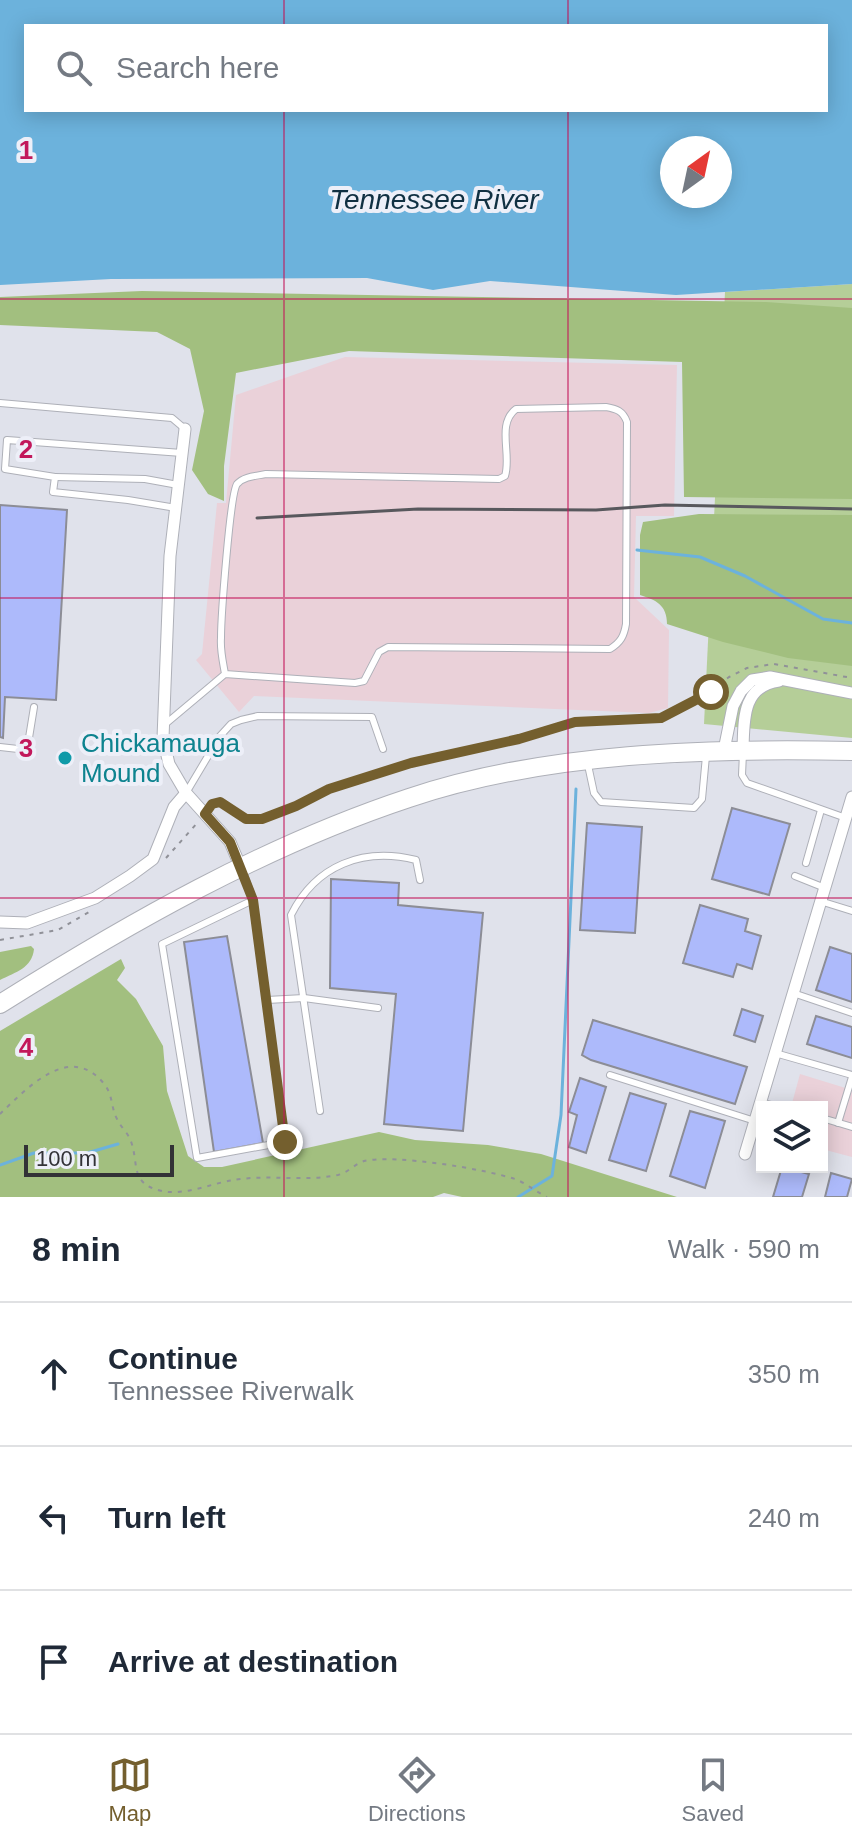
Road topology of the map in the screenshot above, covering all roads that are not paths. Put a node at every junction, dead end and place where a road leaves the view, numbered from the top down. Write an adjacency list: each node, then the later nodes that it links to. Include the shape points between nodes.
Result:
1 (0, 403): 2 (lane, via 172,418)
2 (185, 429): 4 (street)
3 (3, 439): 4 (lane); 5 (lane)
4 (182, 453): 7 (street)
5 (3, 469): 6 (lane)
6 (55, 477): 7 (lane); 8 (lane, via 53,492)
7 (178, 485): 8 (street)
8 (176, 508): 13 (street)
9 (225, 674): 9 (lane, via 355,683 364,681 379,652 388,647 618,645 626,624 625,415 606,407 510,412 508,470 499,479 266,474 241,480 232,503 223,602 220,639); 13 (lane)
10 (782, 680): 11 (street); 16 (street, via 759,688); 16 (street, via 763,677 741,691)
11 (852, 693)
12 (34, 707): 14 (lane, via 27,750)
13 (163, 726): 19 (street, via 169,764)
14 (0, 747)
15 (383, 749): 19 (lane, via 372,717 251,717 226,729)
16 (725, 750): 17 (main road); 18 (main road); 18 (lane, via 694,808 601,802); 21 (lane, via 747,783)
17 (852, 751)
18 (587, 761): 24 (main road, via 411,797)
19 (186, 793): 24 (street, via 230,842); 31 (street, via 174,807 153,859 130,876 95,898 27,923)
20 (852, 797): 22 (street)
21 (821, 810): 22 (lane); 23 (lane)
22 (846, 818): 27 (street)
23 (806, 863)
24 (241, 868): 28 (lane); 35 (main road)
25 (795, 876): 27 (lane)
26 (420, 880): 33 (lane, via 416,860 365,857 341,862 300,897 291,915)
27 (825, 888): 29 (street)
28 (253, 900): 34 (lane); 34 (lane, via 162,944 197,1158 285,1142)
29 (820, 901): 30 (lane); 32 (street)
30 (852, 911)
31 (0, 922)
32 (793, 993): 37 (lane); 38 (street)
33 (304, 998): 34 (lane); 36 (lane); 42 (lane)
34 (267, 1000)
35 (0, 1004)
36 (378, 1008)
37 (852, 1013)
38 (775, 1053): 40 (lane); 41 (street)
39 (610, 1075): 45 (lane)
40 (852, 1076): 46 (lane)
41 (760, 1101)
42 (320, 1111)
43 (756, 1117): 45 (street)
44 (828, 1120): 46 (lane)
45 (755, 1121): 48 (street)
46 (838, 1123): 47 (lane)
47 (852, 1127)
48 (745, 1154)

